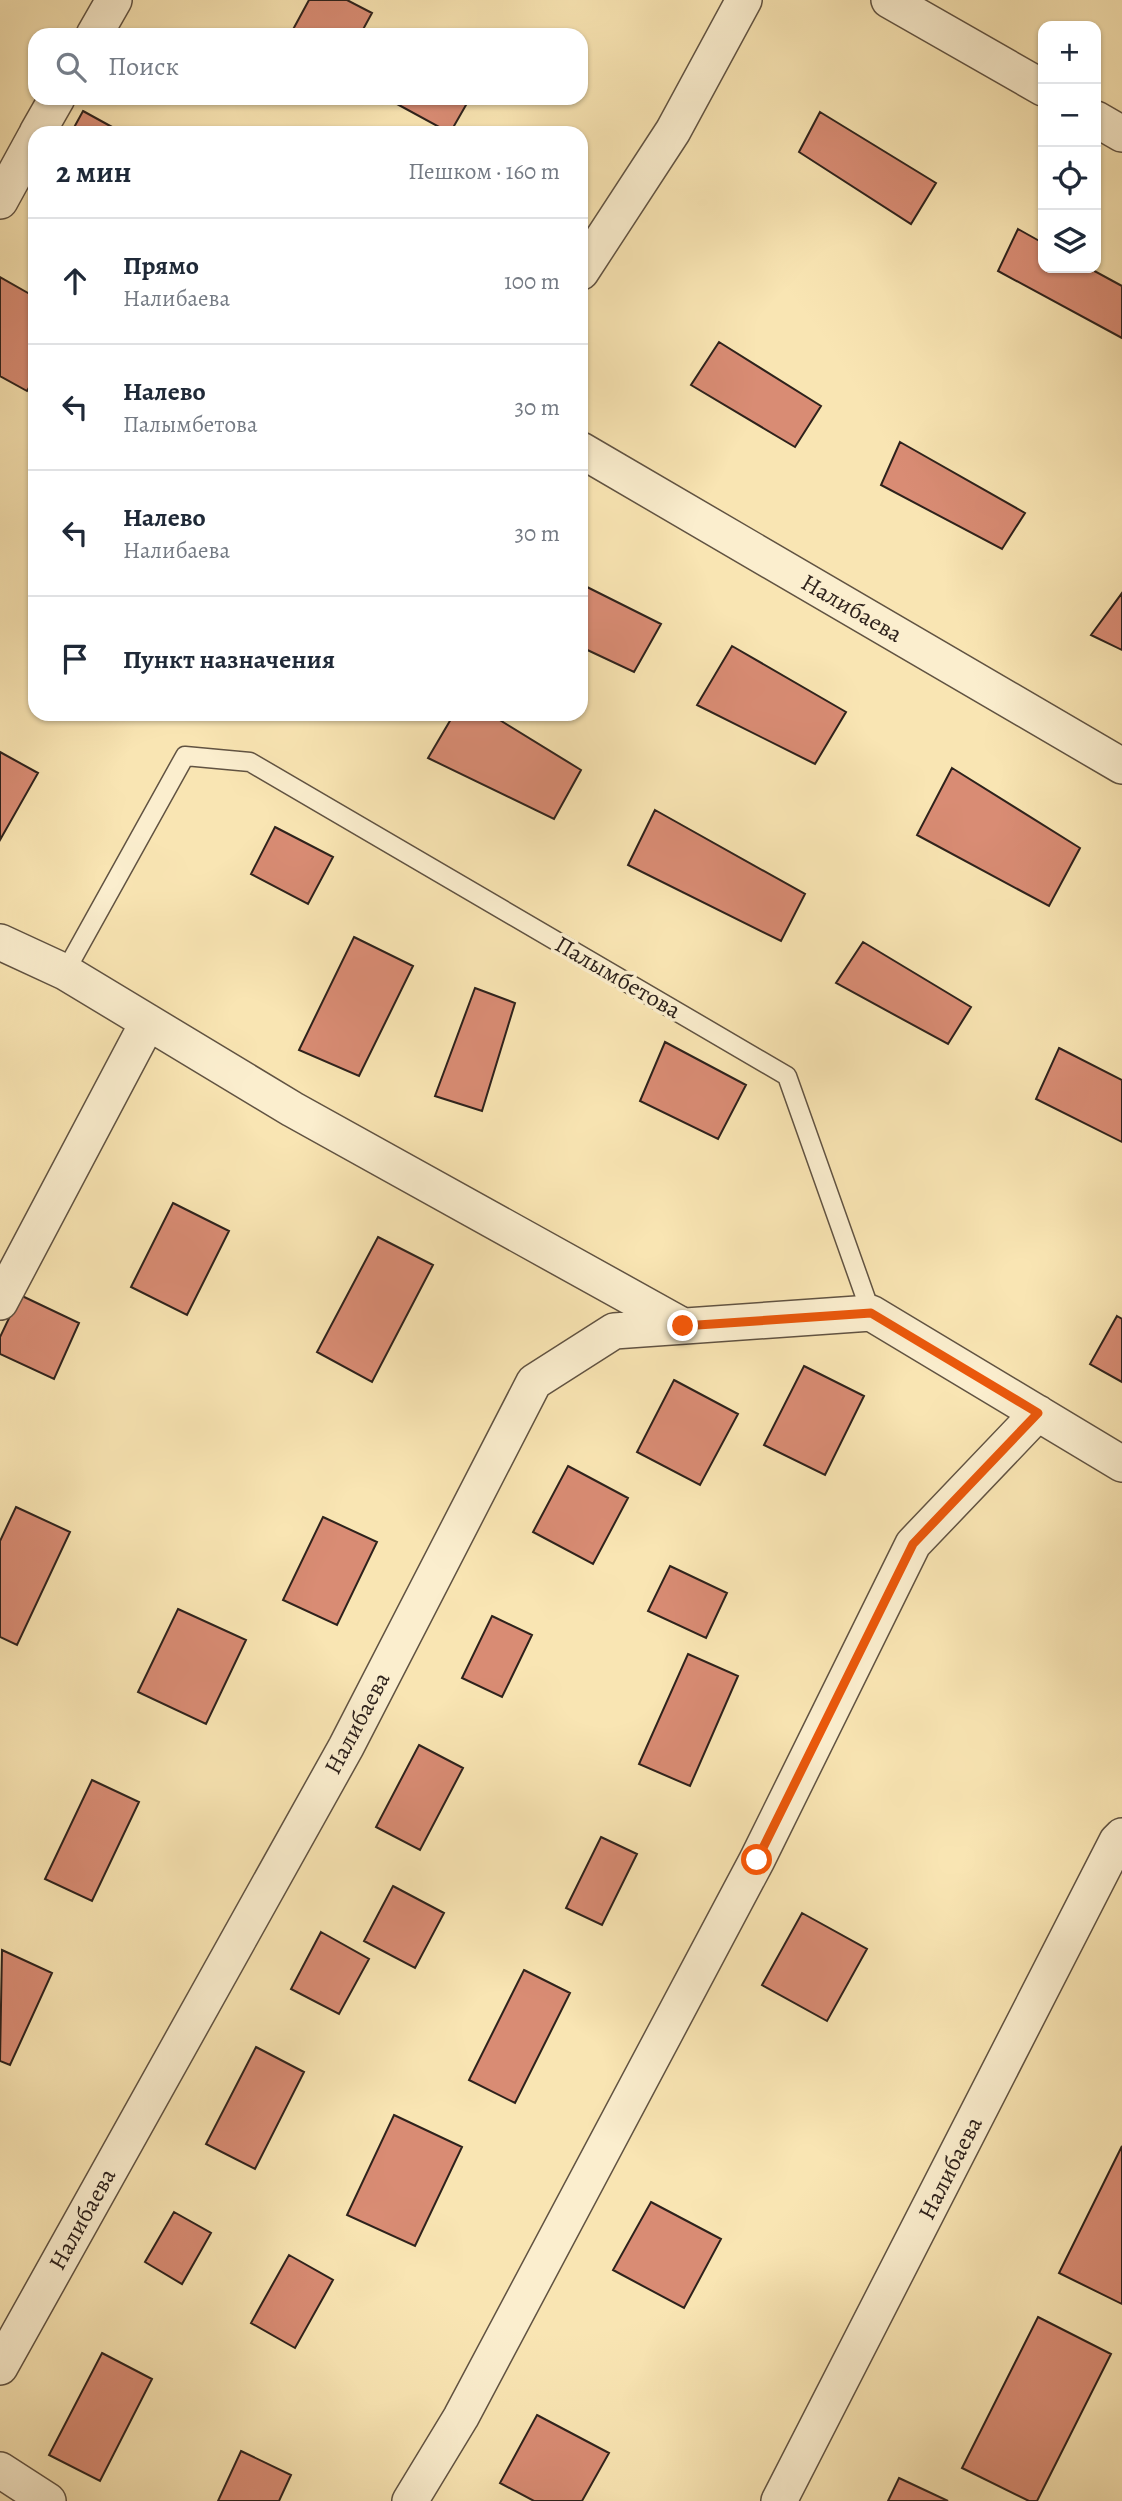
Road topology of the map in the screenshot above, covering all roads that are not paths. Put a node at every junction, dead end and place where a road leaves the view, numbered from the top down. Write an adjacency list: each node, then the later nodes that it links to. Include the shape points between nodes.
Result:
1 (114, 0): 4 (street)
2 (744, 0): 12 (street, via 673,131)
3 (889, 0): 5 (street)
4 (98, 28)
5 (1038, 85)
6 (53, 105): 8 (street)
7 (1101, 122): 9 (street)
8 (41, 126)
9 (1122, 134)
10 (28, 150): 11 (street)
11 (0, 201)
12 (588, 261)
13 (588, 454): 14 (street, Налибаева)
14 (1122, 766)
15 (0, 942): 16 (street)
16 (65, 972): 17 (street); 19 (lane, Палымбетова, via 185,756 250,762 787,1076)
17 (148, 1022): 18 (street); 20 (street, via 292,1110)
18 (0, 1301)
19 (871, 1313): 20 (street, Налибаева); 21 (street)
20 (683, 1326): 24 (street, Налибаева, via 614,1331 534,1382 346,1746)
21 (1038, 1413): 22 (street); 27 (street, via 913,1544 757,1860 461,2417)
22 (1122, 1464)
23 (1122, 1836): 28 (street, Налибаева)
24 (0, 2367)
25 (0, 2470): 26 (street)
26 (48, 2501)
27 (410, 2501)
28 (779, 2501)

